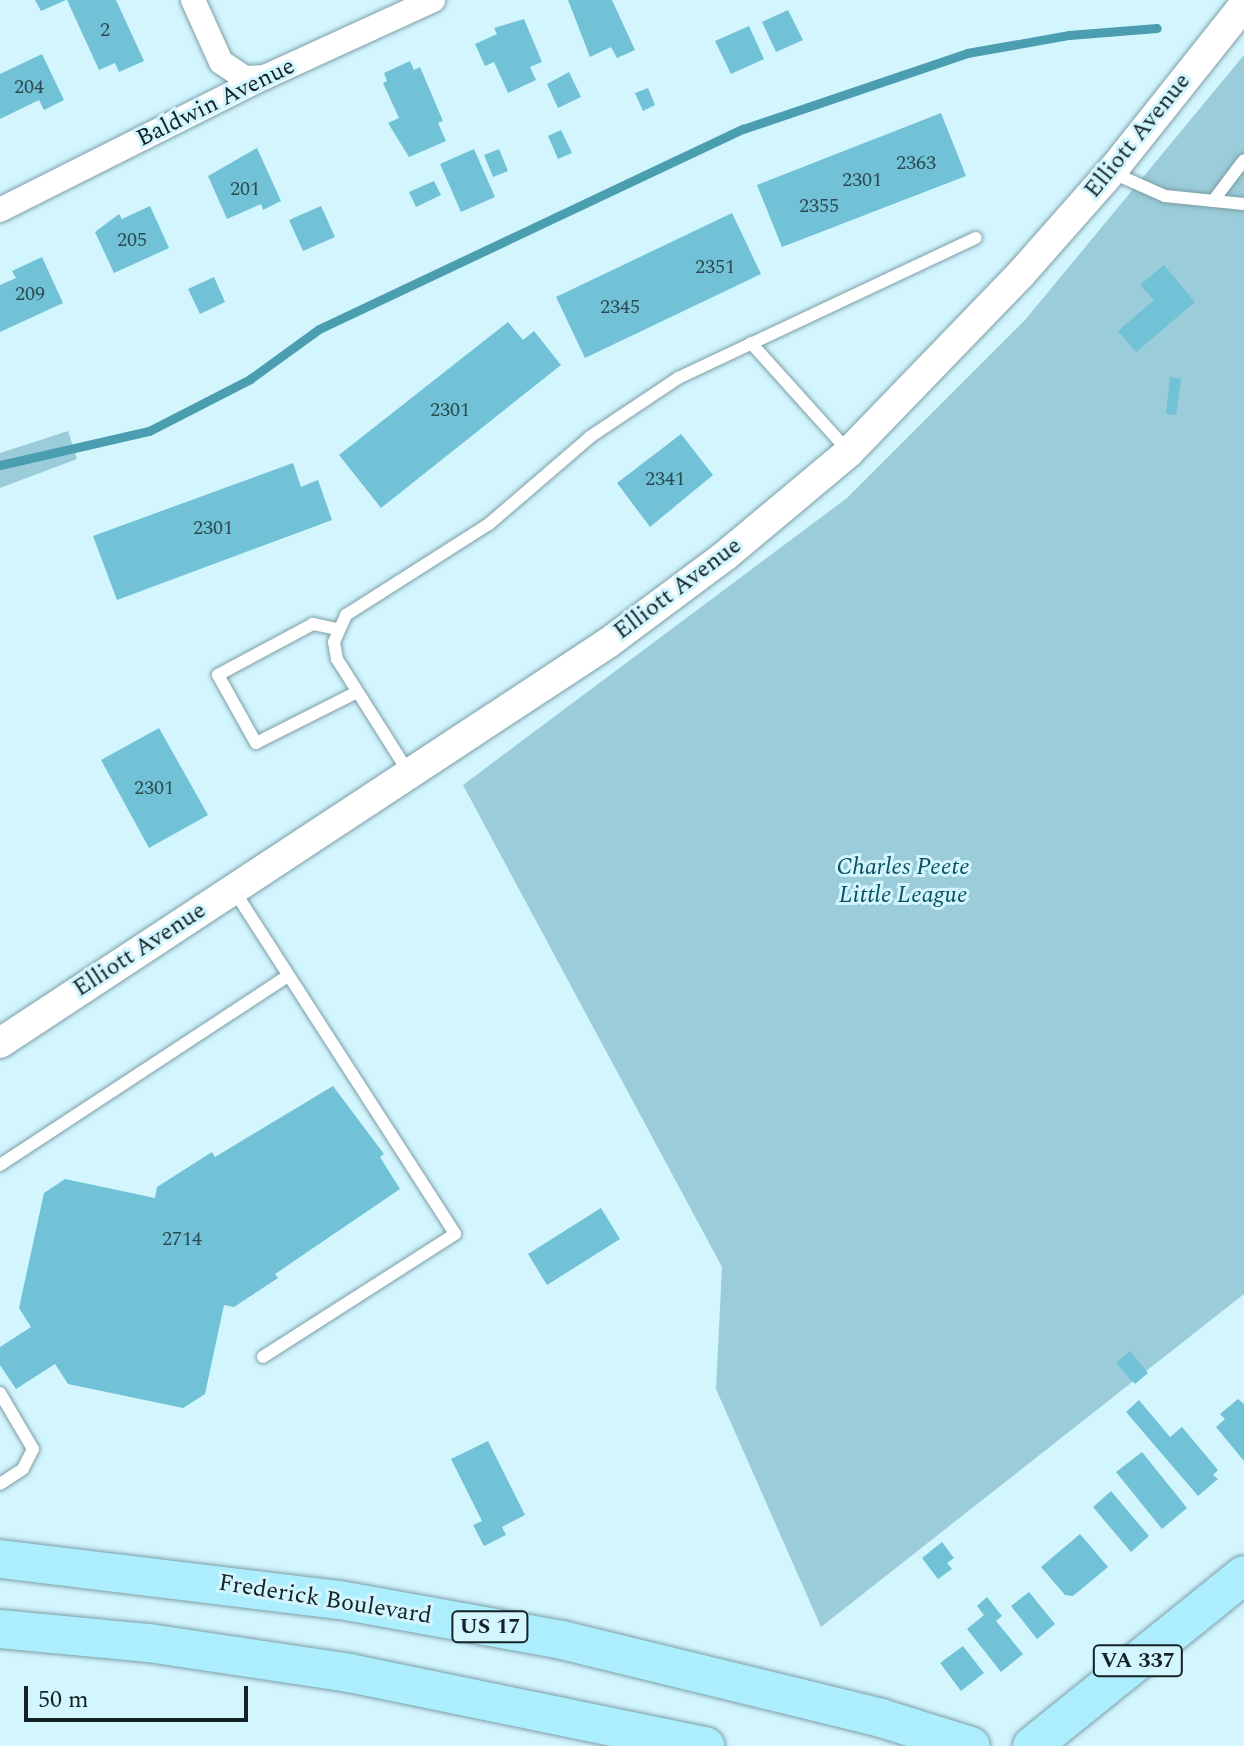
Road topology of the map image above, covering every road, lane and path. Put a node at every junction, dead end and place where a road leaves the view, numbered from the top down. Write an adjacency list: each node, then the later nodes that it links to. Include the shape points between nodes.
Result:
1 (193, 0): 4 (street, via 221,62 245,78)
2 (433, 0): 4 (street, Baldwin Avenue)
3 (1244, 5): 6 (street, Elliott Avenue)
4 (265, 77): 9 (street, Baldwin Avenue)
5 (1244, 160): 7 (lane)
6 (1111, 172): 7 (lane, via 1165,196); 12 (street, Elliott Avenue)
7 (1213, 201): 8 (lane)
8 (1244, 204)
9 (0, 210)
10 (976, 238): 11 (lane)
11 (751, 343): 12 (lane); 13 (lane, via 633,405 489,524 355,608)
12 (849, 452): 15 (street, Elliott Avenue, via 726,555 608,643)
13 (337, 629): 14 (lane, via 337,659); 14 (lane, via 313,624 218,675 256,743)
14 (357, 692): 15 (lane)
15 (409, 773): 16 (street, Elliott Avenue)
16 (233, 889): 17 (lane); 18 (street, Elliott Avenue)
17 (288, 976): 19 (lane); 20 (lane, via 455,1234)
18 (0, 1043)
19 (0, 1165)
20 (263, 1357)
21 (0, 1393): 22 (lane, via 33,1449 23,1469)
22 (0, 1484)
23 (0, 1559): 27 (main road, Frederick Boulevard / US 17, via 340,1600 562,1640 850,1710)
24 (1244, 1575): 28 (main road, VA 337)
25 (0, 1629): 26 (main road, via 149,1643 349,1673)
26 (706, 1746)
27 (971, 1746)
28 (1032, 1746)

